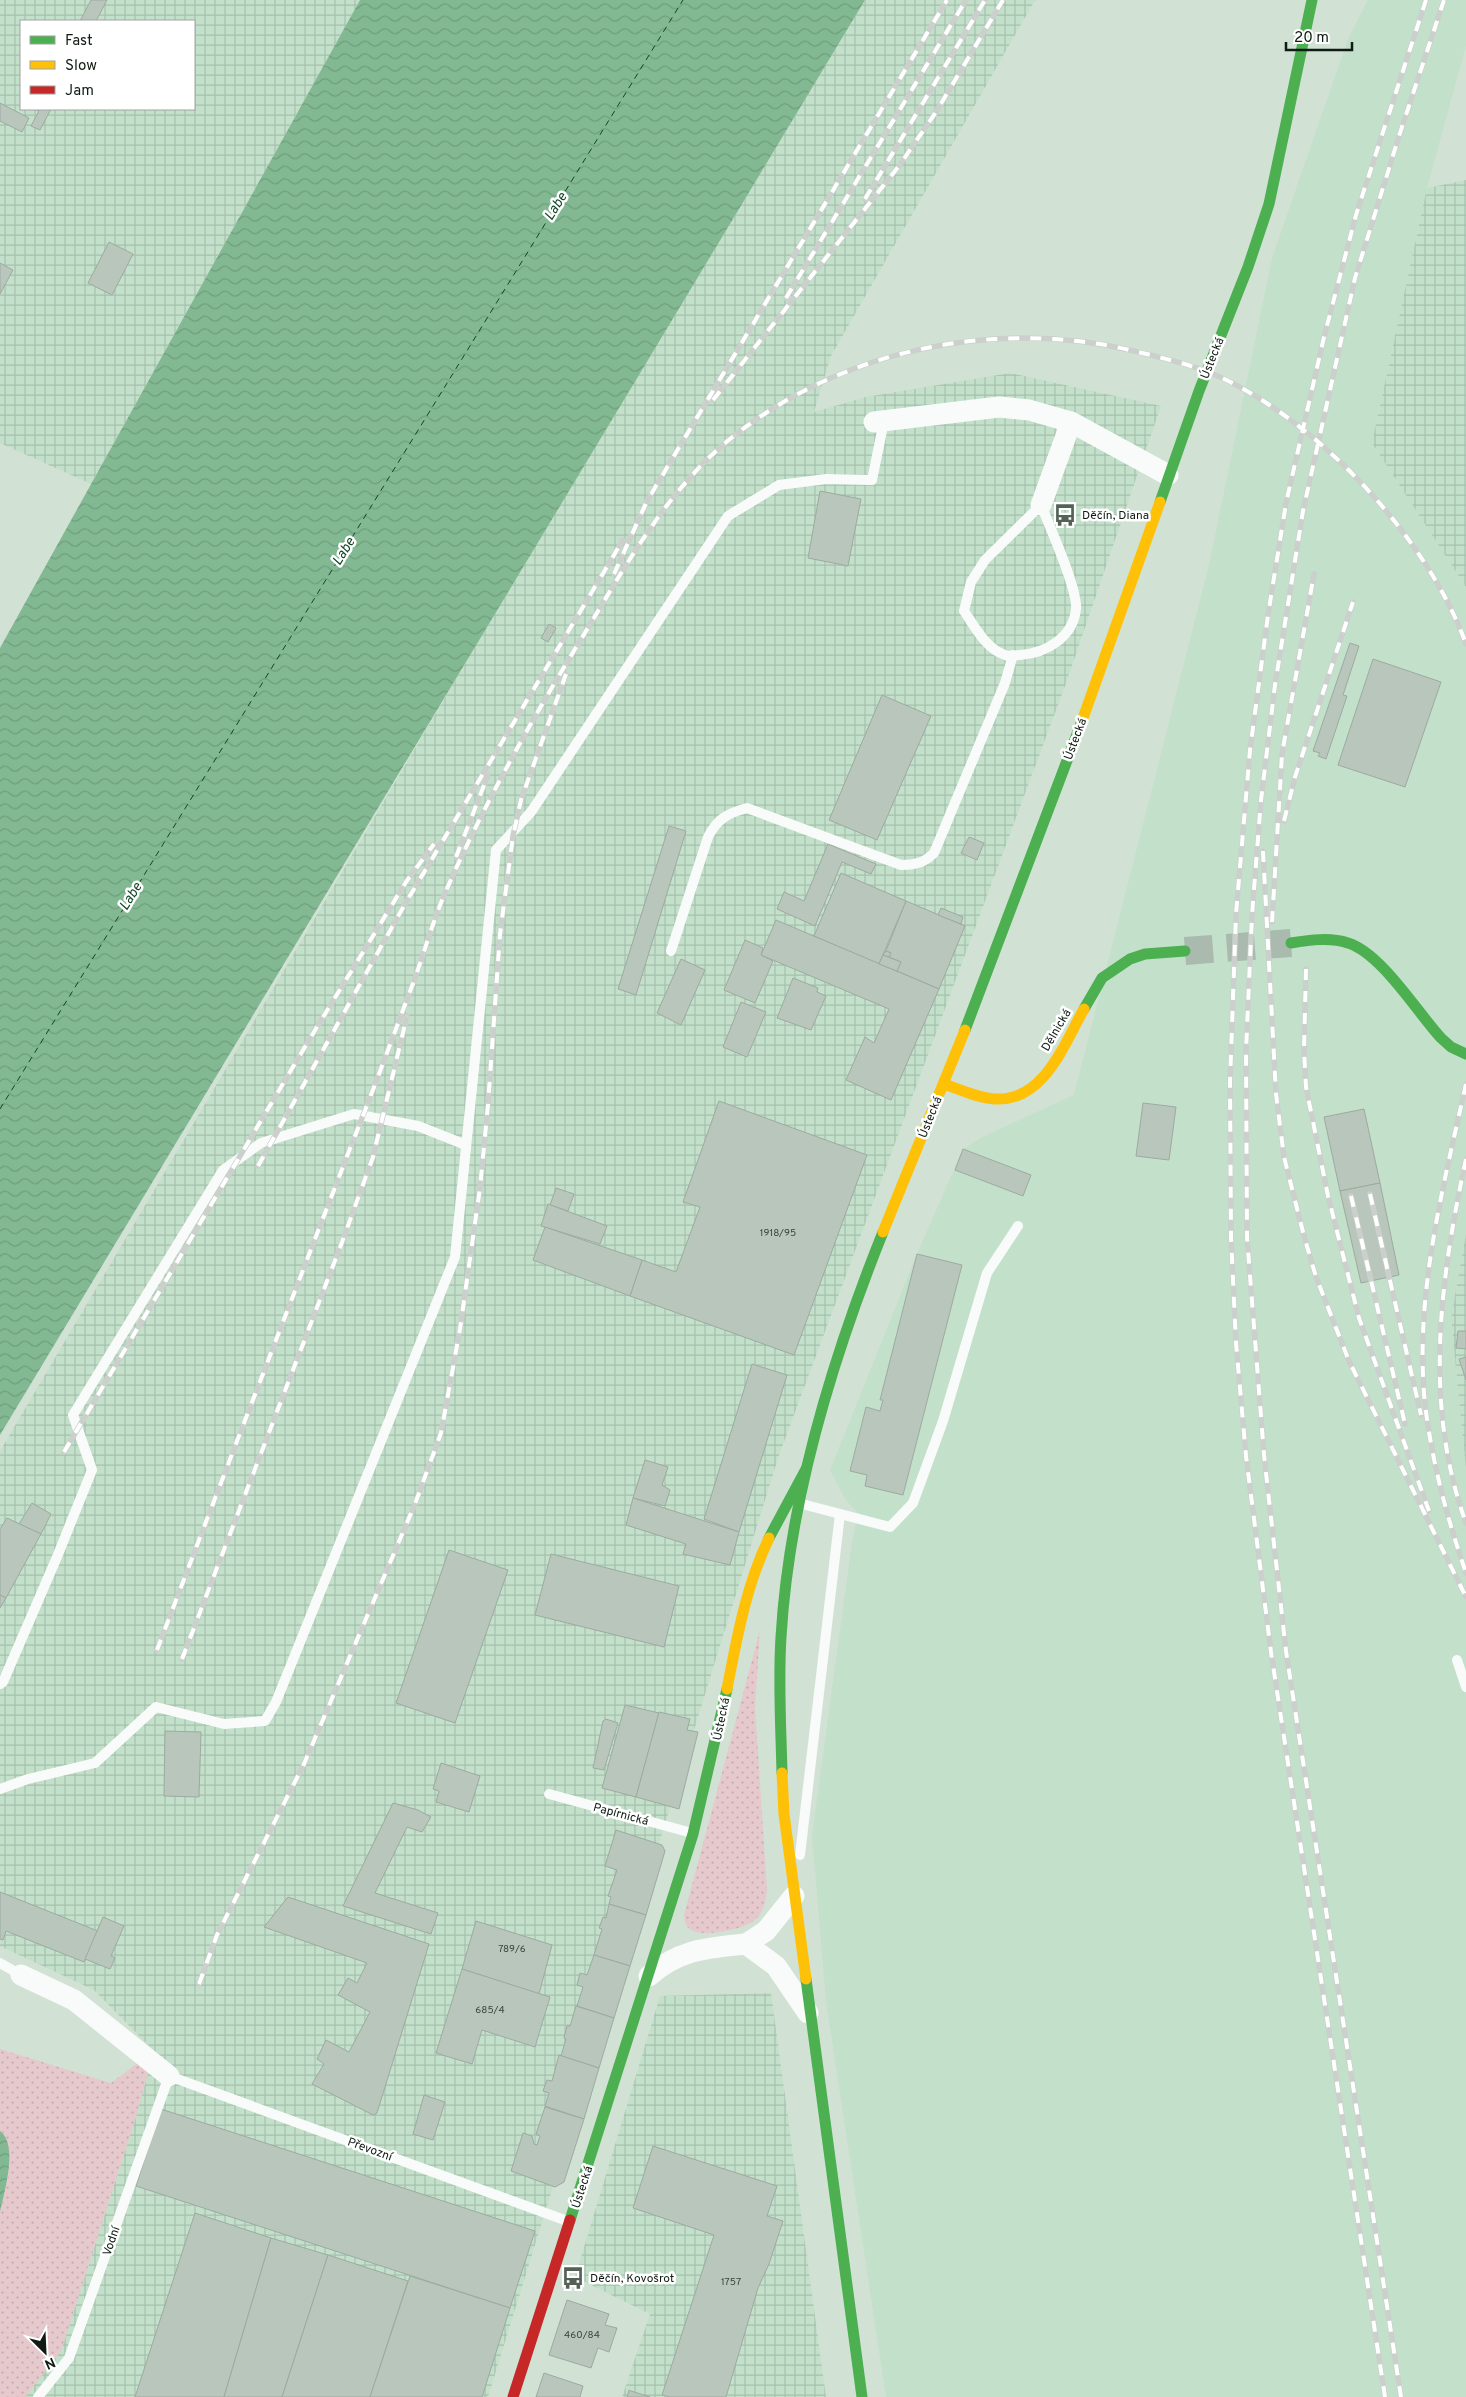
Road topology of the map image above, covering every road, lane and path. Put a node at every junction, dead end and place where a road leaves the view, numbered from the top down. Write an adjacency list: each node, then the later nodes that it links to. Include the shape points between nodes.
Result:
1 (1312, 0): 4 (main road, Ústecká, via 1299,77 1270,204)
2 (879, 421): 3 (street, via 1000,407 1029,410); 12 (lane, via 872,480 826,479 779,485 728,516 530,812 496,850)
3 (1071, 422): 4 (street); 5 (street)
4 (1168, 475): 11 (main road, Ústecká, via 1085,714)
5 (1040, 505): 6 (lane, via 1070,580 1076,607 1071,627 1058,642 1036,654); 6 (lane, via 985,560 971,582 964,612 983,639 1006,656)
6 (1013, 655): 8 (lane, via 934,853 926,861 901,865 747,808 729,813 715,823 708,836)
7 (1290, 943): 10 (main road, via 1317,939 1355,945 1380,965 1440,1038)
8 (672, 951)
9 (1185, 951): 11 (main road, Dělnická, via 1146,954 1130,959 1102,978 1045,1077 1033,1089 1006,1100 986,1099)
10 (1466, 1054)
11 (944, 1084): 14 (main road, Ústecká, via 853,1308)
12 (466, 1145): 18 (lane, via 418,1126 354,1114 261,1143 223,1170 73,1415 92,1470); 20 (lane, via 455,1257 276,1702 265,1721 224,1724 156,1707 94,1763)
13 (1018, 1226): 16 (lane, via 987,1273 943,1421 914,1503 890,1527)
14 (806, 1469): 15 (main road, Ústecká); 22 (main road, Ústecká, via 756,1565 745,1600)
15 (801, 1504): 16 (lane); 23 (main road, Ústecká, via 791,1549 779,1683 784,1806)
16 (840, 1514): 23 (lane)
17 (1457, 1660): 19 (lane)
18 (0, 1684)
19 (1466, 1687)
20 (0, 1789)
21 (549, 1794): 22 (lane, Papírnická)
22 (693, 1834): 27 (main road, Ústecká)
23 (794, 1896): 24 (street, via 766,1931); 28 (main road, Ústecká)
24 (746, 1944): 27 (street, via 698,1949 667,1961); 28 (street, via 776,1966)
25 (0, 1963): 26 (lane)
26 (21, 1975): 29 (street, via 74,2000)
27 (649, 1976): 30 (main road, Ústecká)
28 (810, 2016): 33 (main road, Ústecká)
29 (169, 2076): 30 (lane, Převozní); 31 (lane, Vodní, via 69,2358)
30 (570, 2222): 32 (main road, Ústecká)
31 (38, 2397)
32 (513, 2397)
33 (862, 2397)

